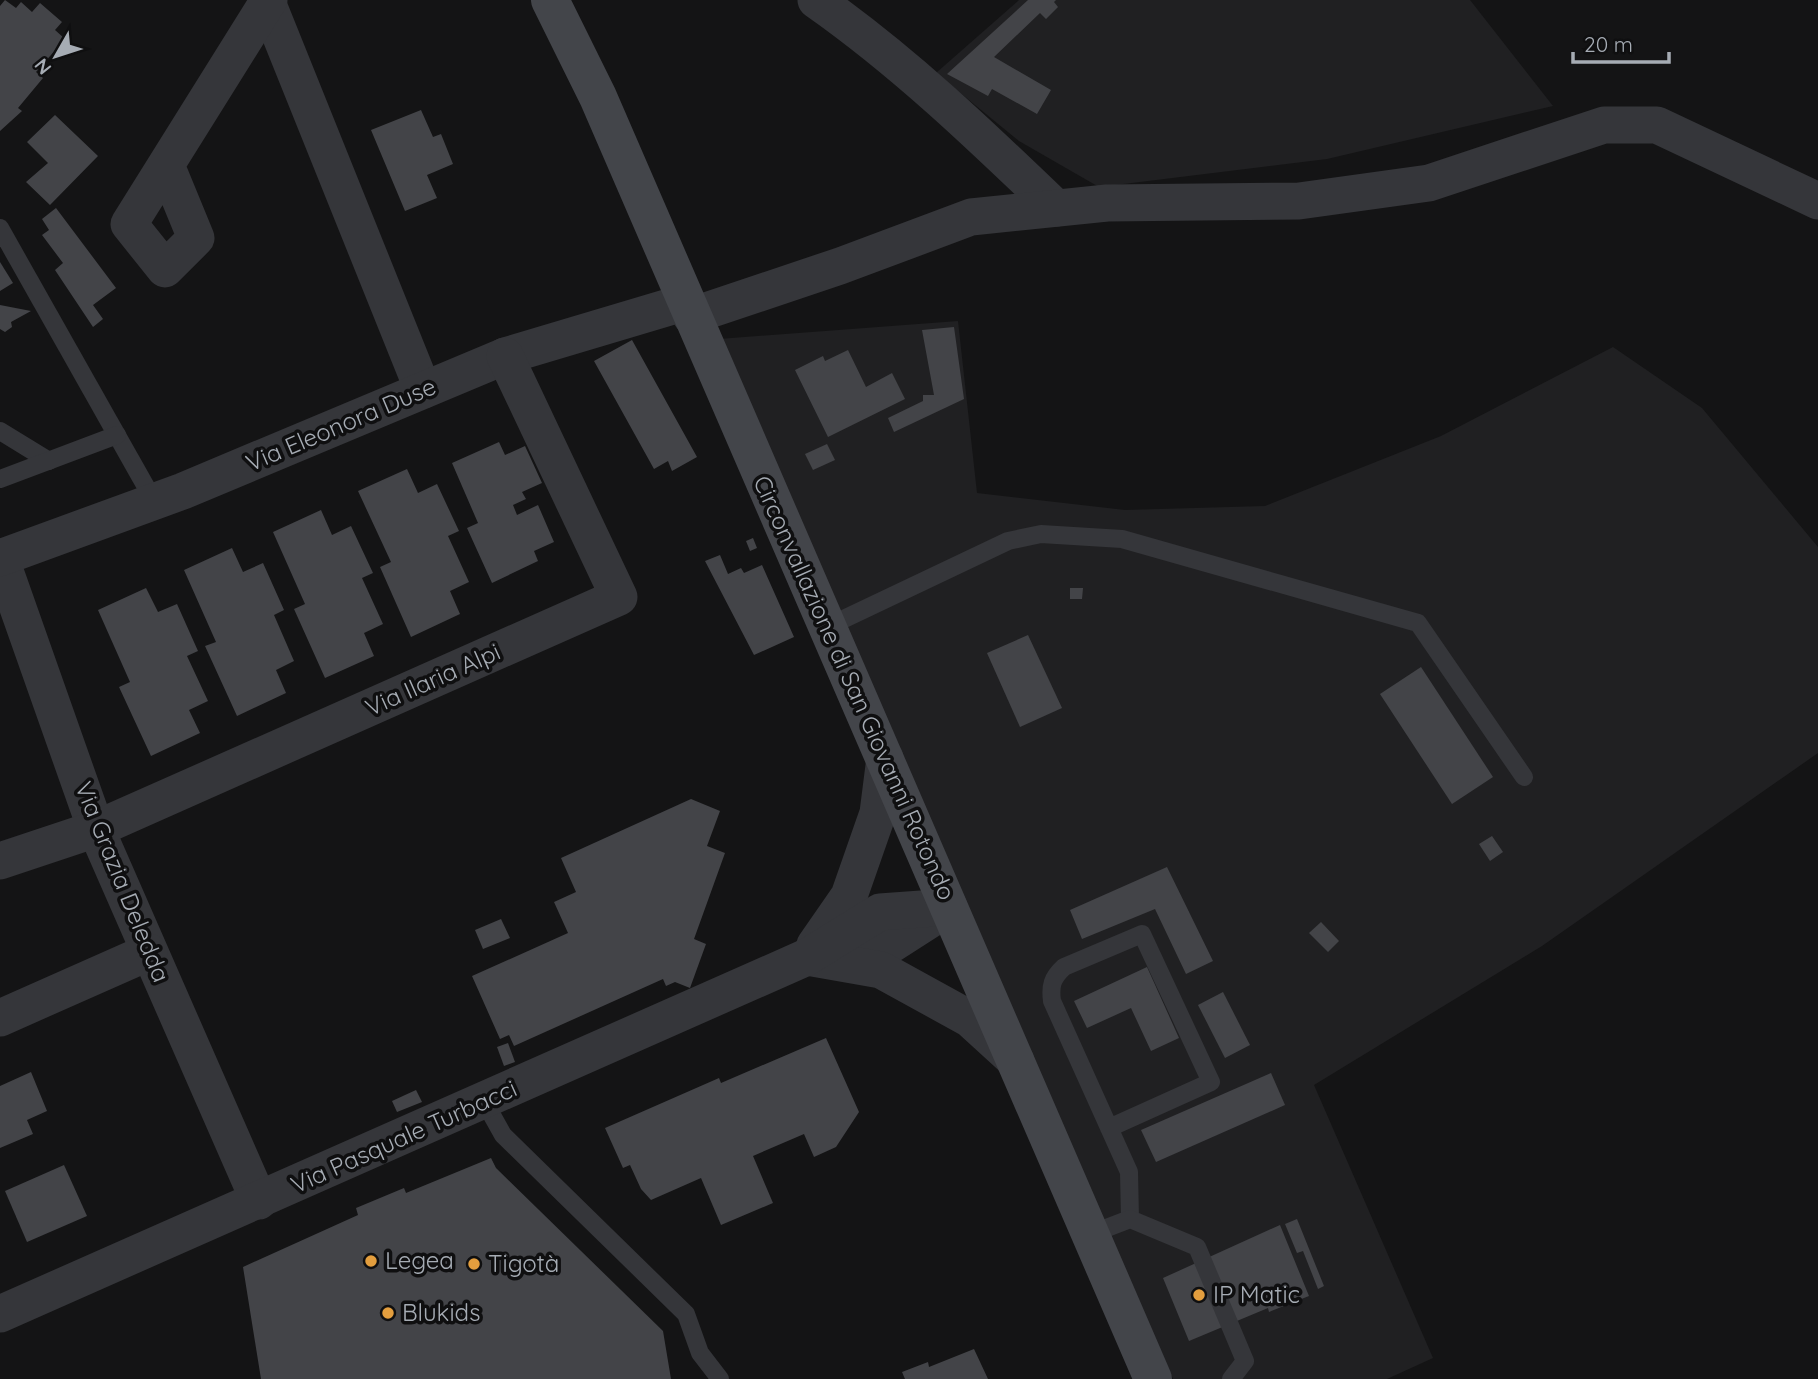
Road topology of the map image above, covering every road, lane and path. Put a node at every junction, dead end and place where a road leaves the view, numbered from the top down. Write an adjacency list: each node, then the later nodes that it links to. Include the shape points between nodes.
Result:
1 (550, 0): 8 (main road, Circonvallazione di San Giovanni Rotondo, via 598,97)
2 (816, 0): 6 (street, via 944,103)
3 (268, 1): 4 (street); 10 (street)
4 (166, 166)
5 (1818, 201): 6 (street, Via Eleonora Duse, via 1657,125 1604,125 1429,183 1299,201 1107,203)
6 (1056, 208): 8 (street, Via Eleonora Duse, via 971,217 841,266)
7 (0, 228): 12 (lane)
8 (689, 309): 9 (street, Via Eleonora Duse); 17 (main road, Circonvallazione di San Giovanni Rotondo)
9 (505, 356): 10 (street, Via Eleonora Duse); 20 (street, Via Ilaria Alpi, via 619,597)
10 (423, 390): 15 (street, Via Eleonora Duse)
11 (0, 431): 13 (lane)
12 (117, 435): 13 (lane); 15 (lane)
13 (49, 461): 14 (lane)
14 (0, 479)
15 (154, 501): 16 (street, Via Eleonora Duse)
16 (0, 558): 20 (street, Via Grazia Deledda)
17 (827, 627): 18 (main road, Circonvallazione di San Giovanni Rotondo); 19 (lane, via 1008,541 1041,534 1122,540 1418,623)
18 (884, 758): 22 (main road, Circonvallazione di San Giovanni Rotondo); 24 (street, via 878,813 849,896)
19 (1524, 777)
20 (96, 829): 21 (street, Via Ilaria Alpi); 23 (street, Via Grazia Deledda)
21 (0, 861)
22 (949, 907): 24 (street, Via Pasquale Turbacci, via 892,944); 26 (main road, Circonvallazione di San Giovanni Rotondo)
23 (149, 951): 25 (street); 29 (street, Via Grazia Deledda)
24 (807, 957): 26 (street, via 881,970 970,1019); 27 (street, Via Pasquale Turbacci)
25 (0, 1018)
26 (1016, 1061): 31 (main road, Circonvallazione di San Giovanni Rotondo)
27 (484, 1101): 29 (street, Via Pasquale Turbacci); 33 (lane, via 503,1135 686,1314 700,1353)
28 (1109, 1128): 28 (lane, via 1052,1001 1051,987 1063,967 1142,933 1210,1082); 30 (lane, via 1129,1172)
29 (259, 1201): 32 (street, Via Pasquale Turbacci)
30 (1130, 1219): 31 (lane); 35 (lane, via 1197,1247 1245,1361)
31 (1091, 1234): 34 (main road, Circonvallazione di San Giovanni Rotondo)
32 (0, 1314)
33 (720, 1379)
34 (1153, 1379)
35 (1231, 1379)

